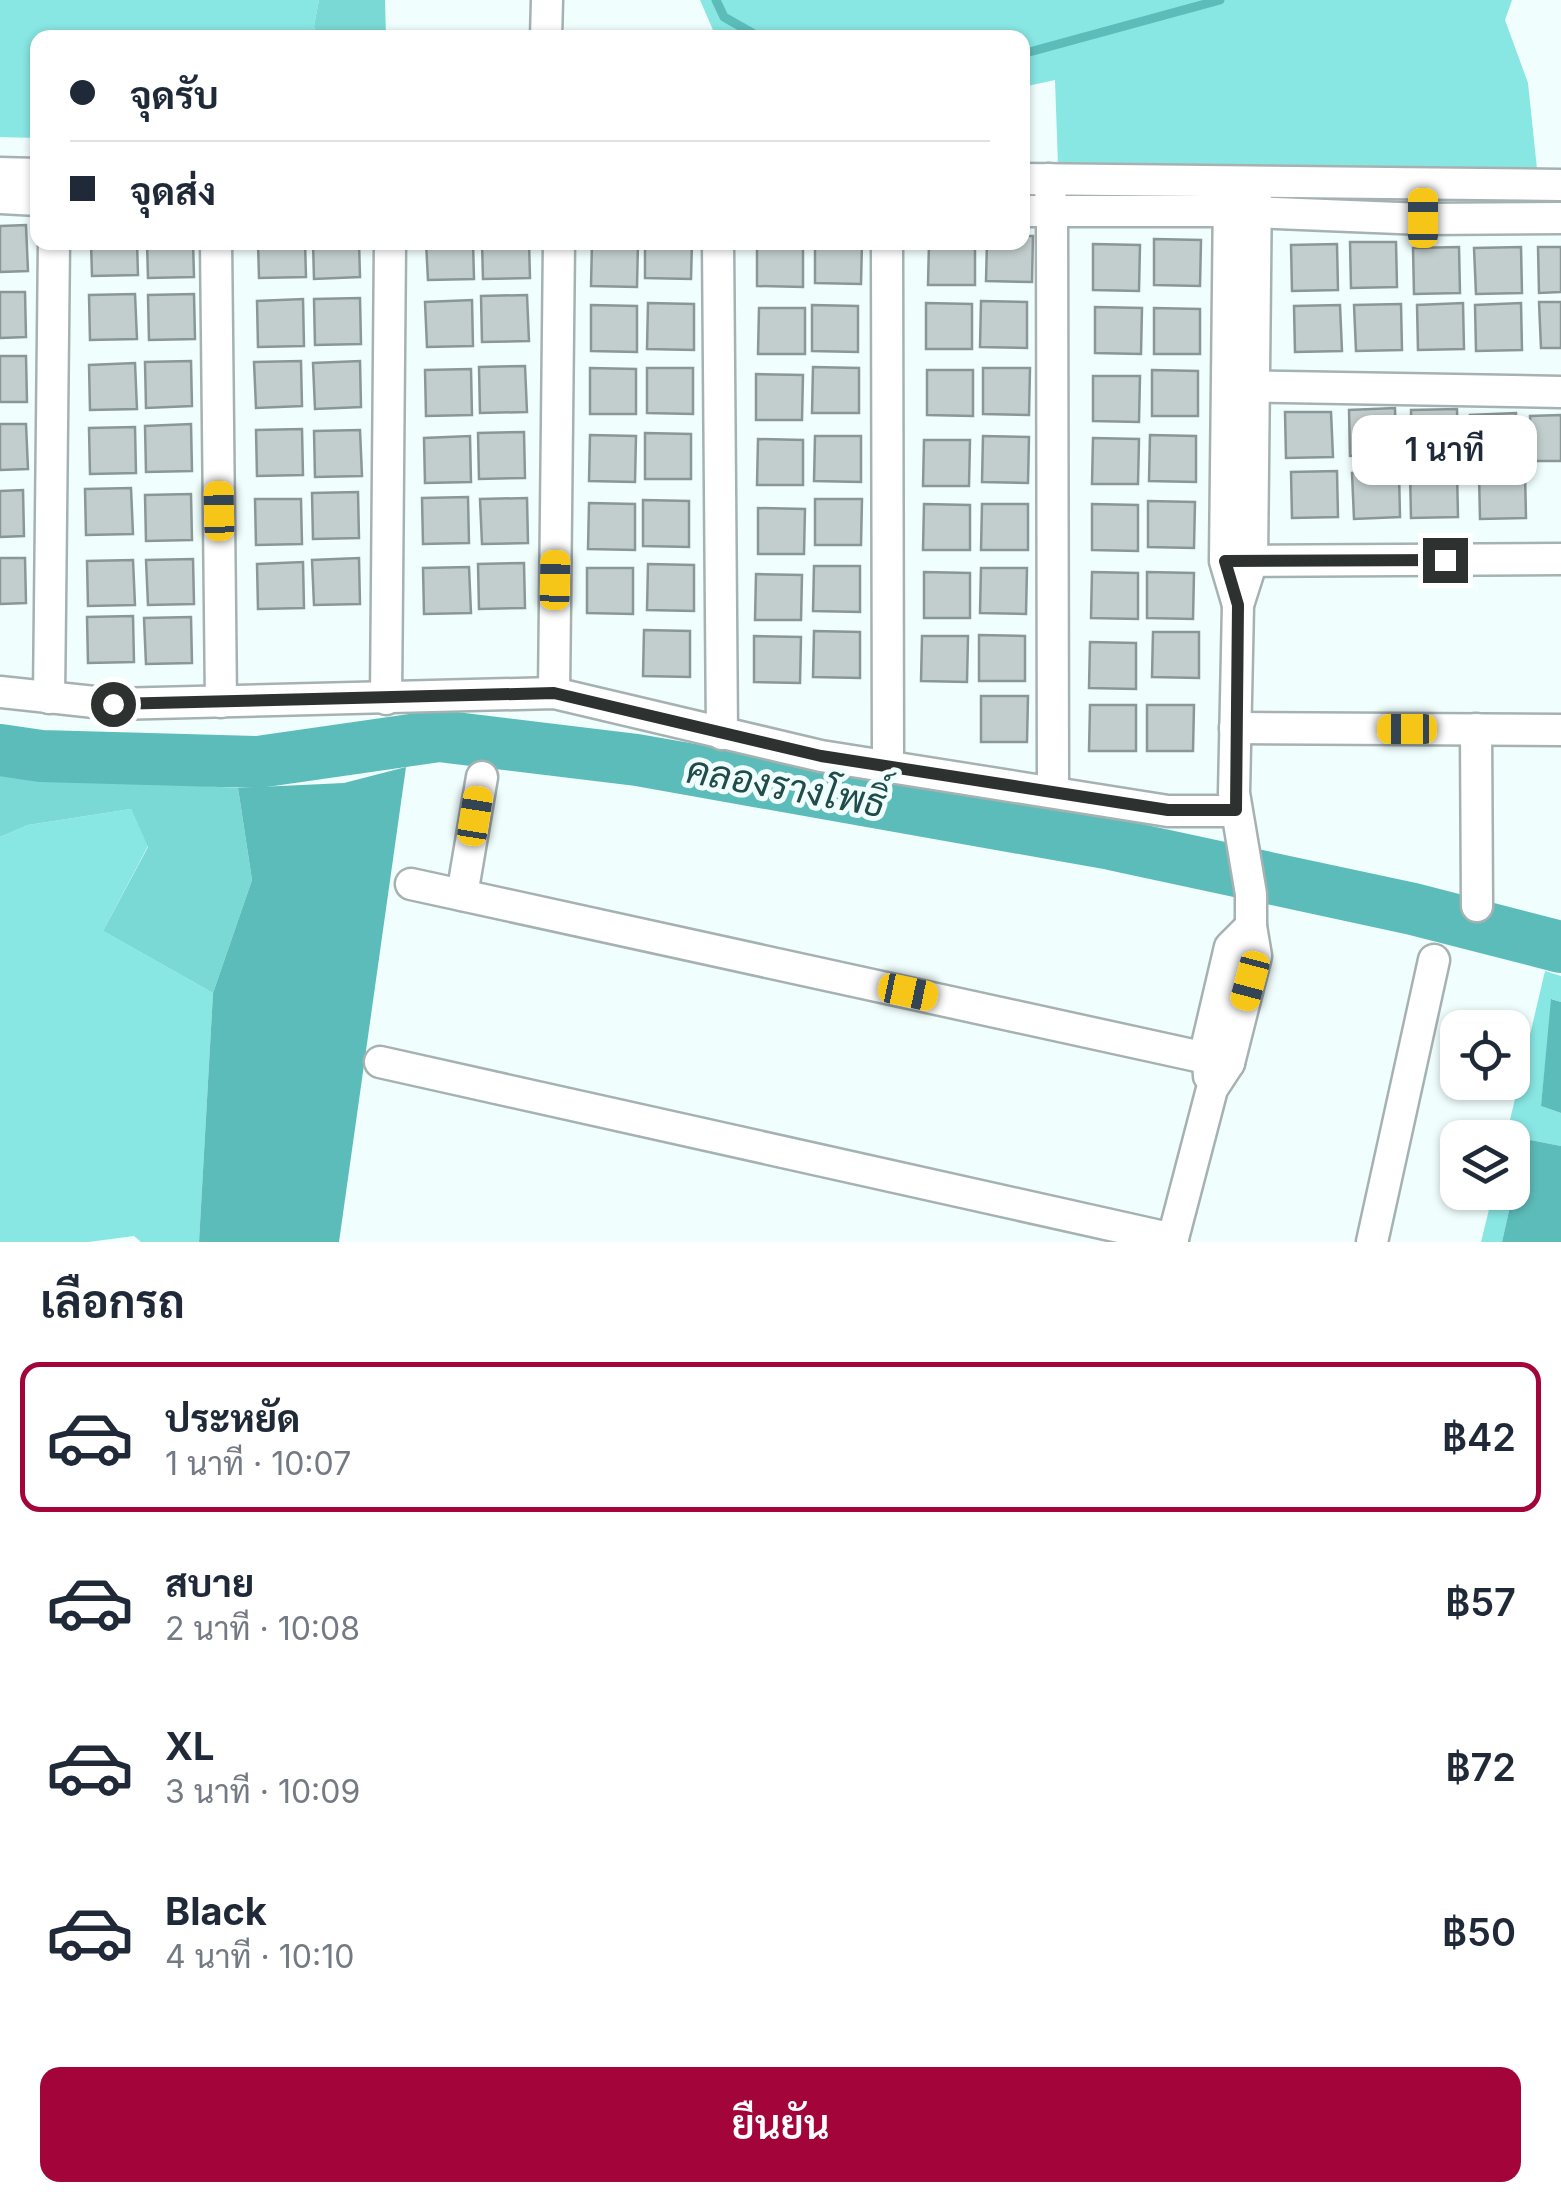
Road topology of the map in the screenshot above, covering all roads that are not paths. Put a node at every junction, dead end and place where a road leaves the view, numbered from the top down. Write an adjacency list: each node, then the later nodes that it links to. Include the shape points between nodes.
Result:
1 (547, 0): 2 (street)
2 (546, 30)
3 (0, 172): 4 (street)
4 (30, 174)
5 (1036, 179): 8 (street); 11 (street)
6 (1423, 185): 7 (street); 8 (street); 12 (street)
7 (1561, 185)
8 (1243, 197): 11 (street); 12 (street); 20 (street)
9 (0, 198): 10 (street)
10 (30, 200)
11 (1037, 212): 35 (street)
12 (1423, 218): 13 (street)
13 (1561, 218)
14 (54, 250): 26 (street)
15 (216, 250): 28 (street)
16 (390, 250): 27 (street)
17 (560, 250): 25 (street)
18 (718, 250): 32 (street)
19 (887, 250): 33 (street)
20 (1240, 386): 21 (street); 23 (street)
21 (1561, 392)
22 (1561, 559): 23 (street)
23 (1238, 561): 29 (street)
24 (0, 692): 26 (street)
25 (554, 693): 27 (street); 32 (street)
26 (49, 698): 28 (street)
27 (386, 699): 28 (street)
28 (221, 702)
29 (1235, 728): 30 (street); 36 (street)
30 (1476, 729): 31 (street); 39 (street)
31 (1561, 730)
32 (722, 734): 33 (street)
33 (888, 766): 35 (street)
34 (482, 777): 38 (street)
35 (1053, 790): 36 (street)
36 (1237, 818): 42 (street, via 1251,926 1230,947)
37 (410, 884): 38 (street)
38 (462, 895): 42 (street)
39 (1477, 906)
40 (1434, 960): 44 (street)
41 (380, 1062): 43 (street)
42 (1215, 1070): 43 (street)
43 (1172, 1240)
44 (1372, 1242)

